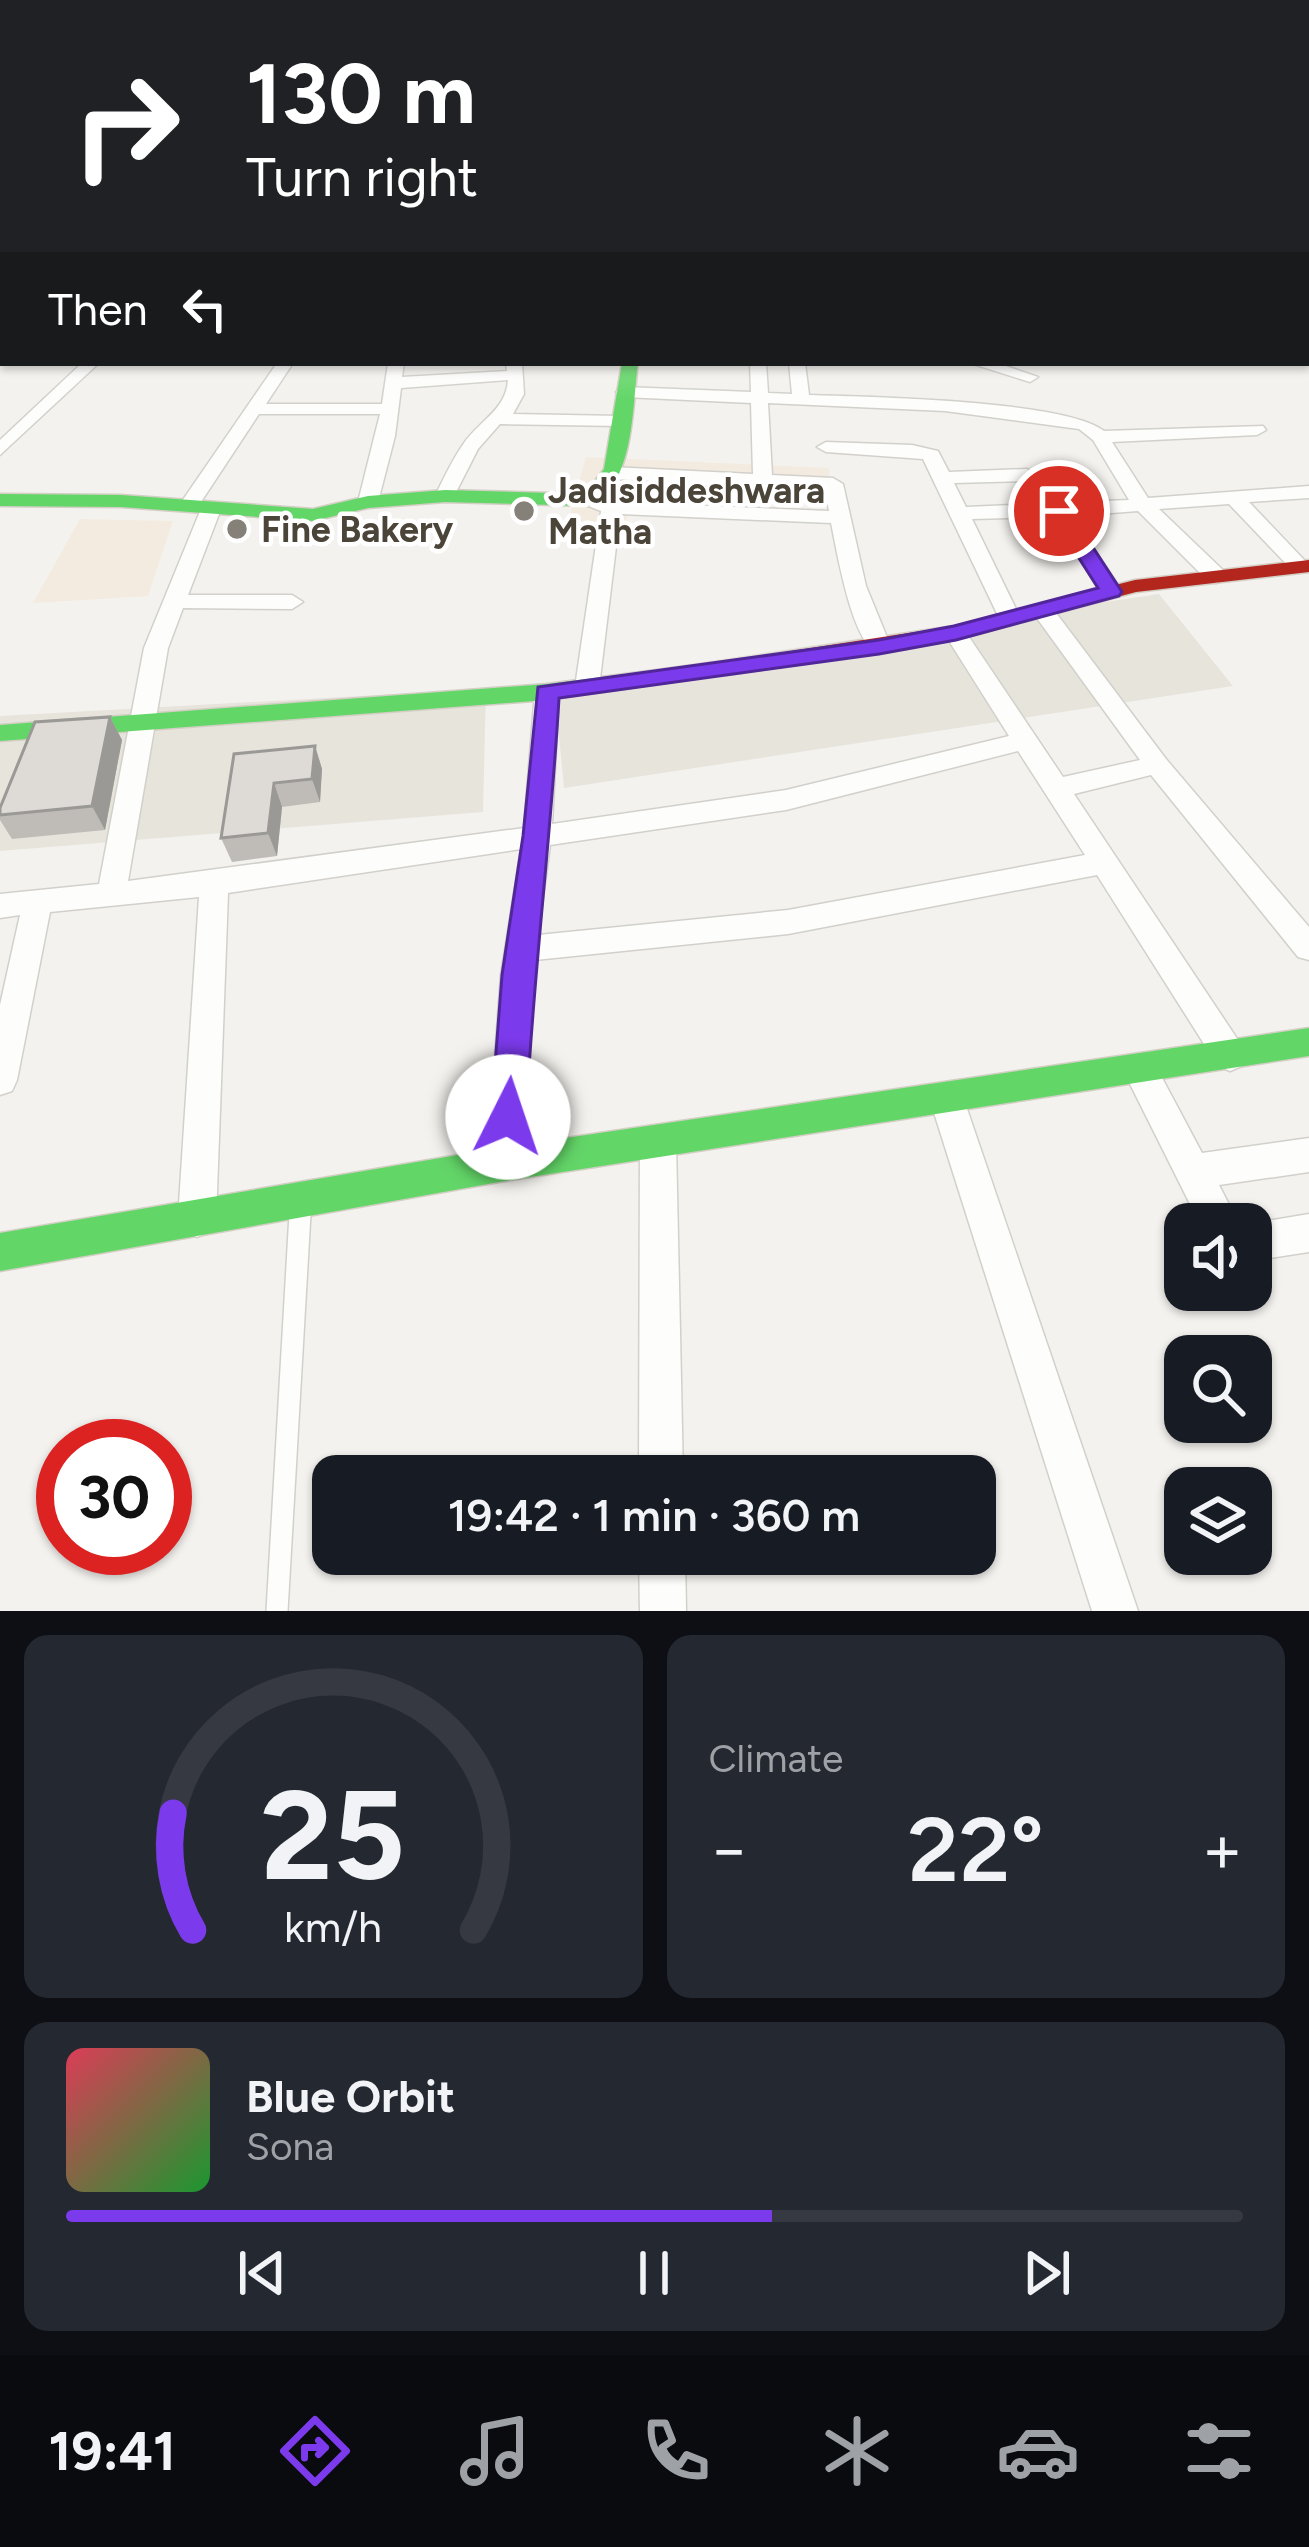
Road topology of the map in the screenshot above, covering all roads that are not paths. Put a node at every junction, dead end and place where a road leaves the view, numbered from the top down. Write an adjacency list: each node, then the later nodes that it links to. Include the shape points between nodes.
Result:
1 (89, 366): 20 (street)
2 (283, 366): 13 (street)
3 (629, 366): 10 (street)
4 (758, 366): 11 (street)
5 (797, 366): 12 (street)
6 (990, 366): 9 (street)
7 (515, 369): 8 (street); 15 (street, via 519,390)
8 (395, 373): 14 (street)
9 (1030, 376)
10 (624, 392): 11 (street); 16 (street)
11 (760, 395): 12 (street); 24 (street)
12 (801, 398): 18 (street, via 1051,418)
13 (255, 409): 14 (street); 32 (street)
14 (391, 409): 30 (street)
15 (499, 419): 16 (street); 26 (street, via 474,442)
16 (620, 421): 21 (street)
17 (1256, 430): 18 (street)
18 (1100, 436): 29 (street)
19 (826, 447): 23 (street, via 925,452)
20 (0, 450)
21 (612, 473): 24 (street); 31 (street)
22 (1027, 475): 23 (street)
23 (943, 478): 34 (street)
24 (763, 480): 35 (street, via 833,484)
25 (1309, 492): 27 (street)
26 (446, 496): 30 (street); 31 (street)
27 (1235, 499): 29 (street); 36 (street)
28 (0, 500): 32 (street)
29 (1138, 501): 33 (street); 37 (street)
30 (368, 502): 32 (street, via 313,515)
31 (601, 504): 35 (street); 45 (street)
32 (199, 508): 39 (street)
33 (1059, 511): 34 (street); 38 (street)
34 (959, 513): 42 (street)
35 (841, 517): 44 (street)
36 (1305, 566): 37 (street)
37 (1216, 577): 38 (street)
38 (1111, 592): 41 (street)
39 (174, 601): 40 (street); 47 (street, via 156,648)
40 (292, 602)
41 (1042, 610): 42 (street); 50 (street)
42 (1010, 619): 43 (street)
43 (956, 633): 44 (street); 49 (street)
44 (879, 647): 45 (street)
45 (587, 686): 46 (street)
46 (547, 692): 47 (street); 52 (street)
47 (144, 722): 48 (street); 55 (street)
48 (0, 733)
49 (1024, 742): 51 (street); 52 (street, via 786,800)
50 (1157, 764): 51 (street); 58 (street)
51 (1057, 788): 53 (street)
52 (537, 836): 54 (street); 59 (street)
53 (1101, 863): 59 (street, via 788,922); 61 (street)
54 (214, 884): 55 (street); 71 (street)
55 (112, 892): 56 (street)
56 (38, 901): 57 (street); 63 (street)
57 (0, 905)
58 (1309, 948)
59 (520, 949): 67 (street)
60 (1309, 1042): 61 (street)
61 (1230, 1056): 62 (street)
62 (1140, 1070): 64 (street); 68 (street)
63 (0, 1080)
64 (947, 1100): 65 (street); 79 (street)
65 (658, 1142): 67 (street); 75 (street)
66 (1309, 1155): 68 (street)
67 (506, 1164): 69 (street)
68 (1193, 1172): 70 (street)
69 (301, 1201): 71 (street); 77 (lane)
70 (1209, 1203)
71 (197, 1219): 74 (street)
72 (1309, 1233): 73 (street)
73 (1272, 1239)
74 (0, 1252)
75 (661, 1455)
76 (662, 1575): 78 (street)
77 (277, 1611)
78 (663, 1611)
79 (1115, 1611)

